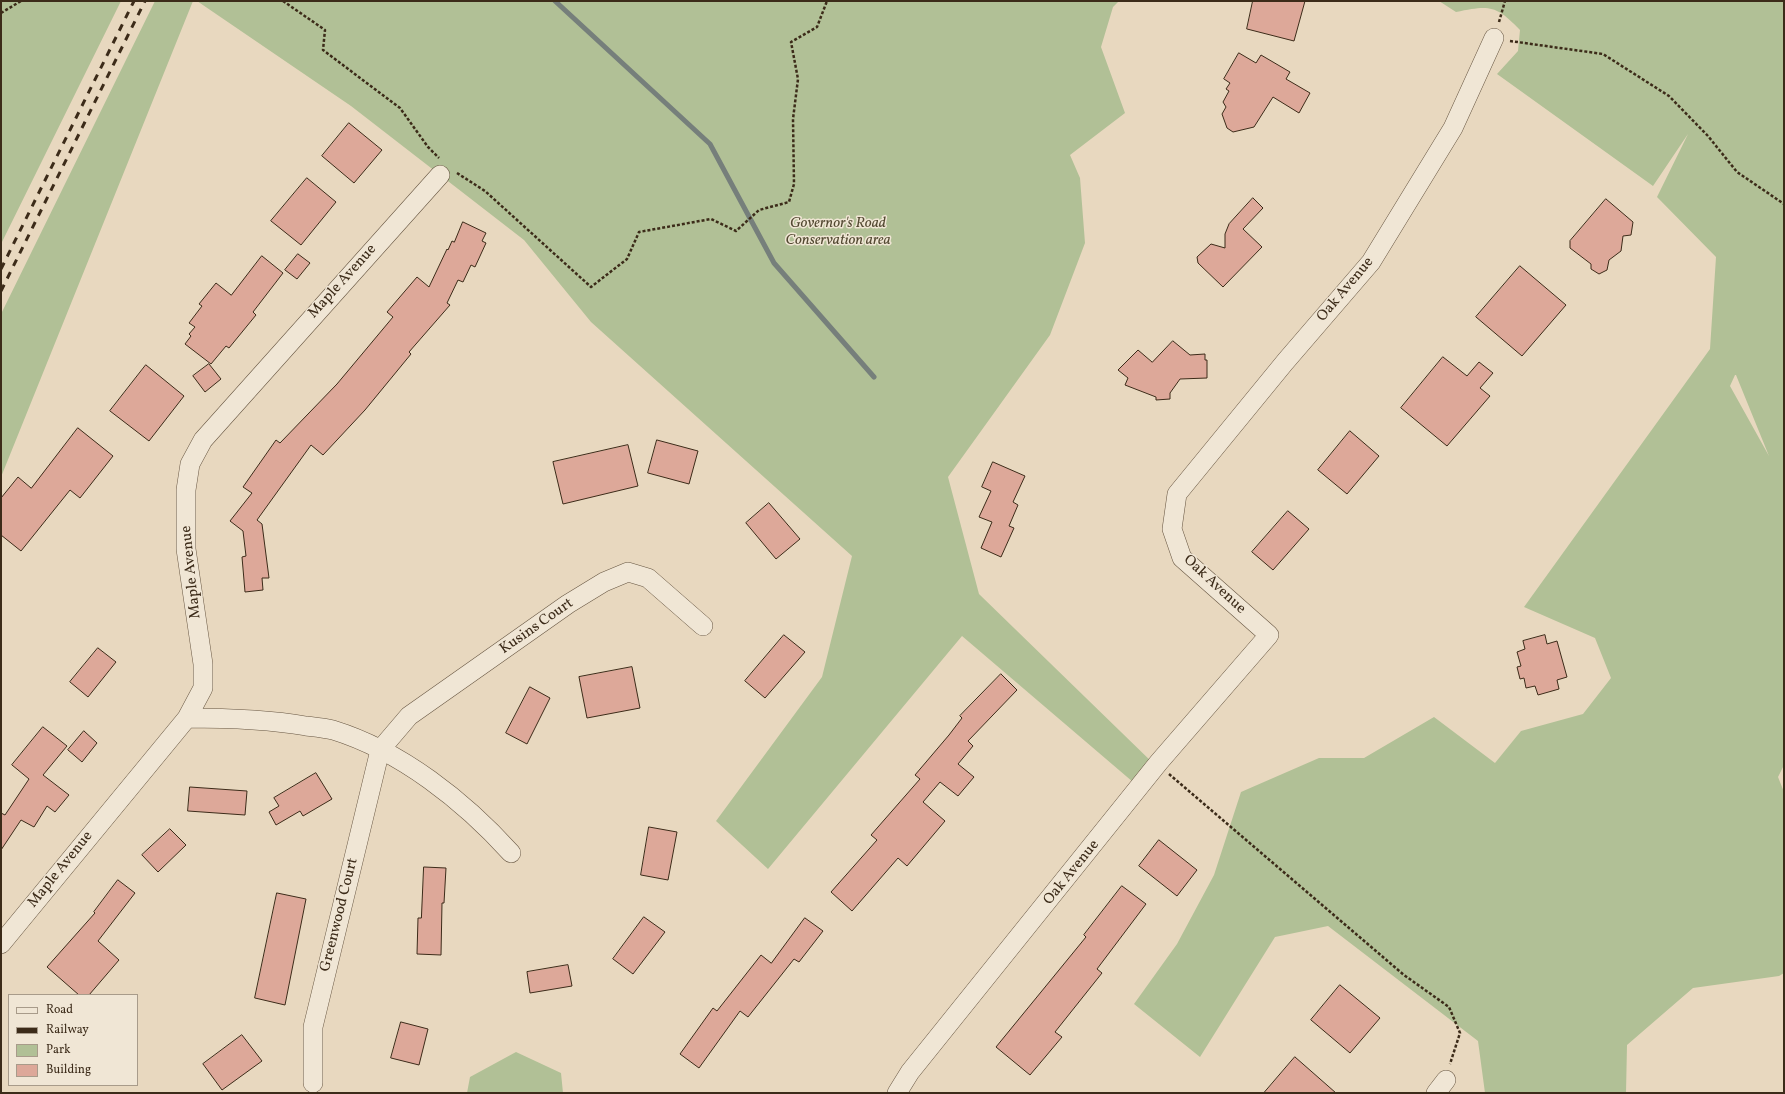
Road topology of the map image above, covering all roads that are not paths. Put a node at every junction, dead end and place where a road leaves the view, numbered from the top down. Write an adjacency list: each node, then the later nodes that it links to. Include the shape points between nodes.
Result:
1 (1494, 38): 9 (street, Oak Avenue, via 1453,128 1371,262 1177,494 1172,529 1182,558 1269,635 1159,762 910,1072)
2 (445, 169): 4 (street, Maple Avenue, via 203,440 190,464 186,490 186,549 203,664 203,688)
3 (703, 626): 5 (street, Kusins Court, via 648,578 628,572 604,582 568,604 409,716)
4 (188, 718): 5 (street, via 234,718 332,730); 7 (street, Maple Avenue)
5 (380, 750): 6 (street, via 439,786 483,823); 8 (street, Greenwood Court, via 313,1027)
6 (511, 853)
7 (1, 944)
8 (313, 1083)
9 (897, 1093)

